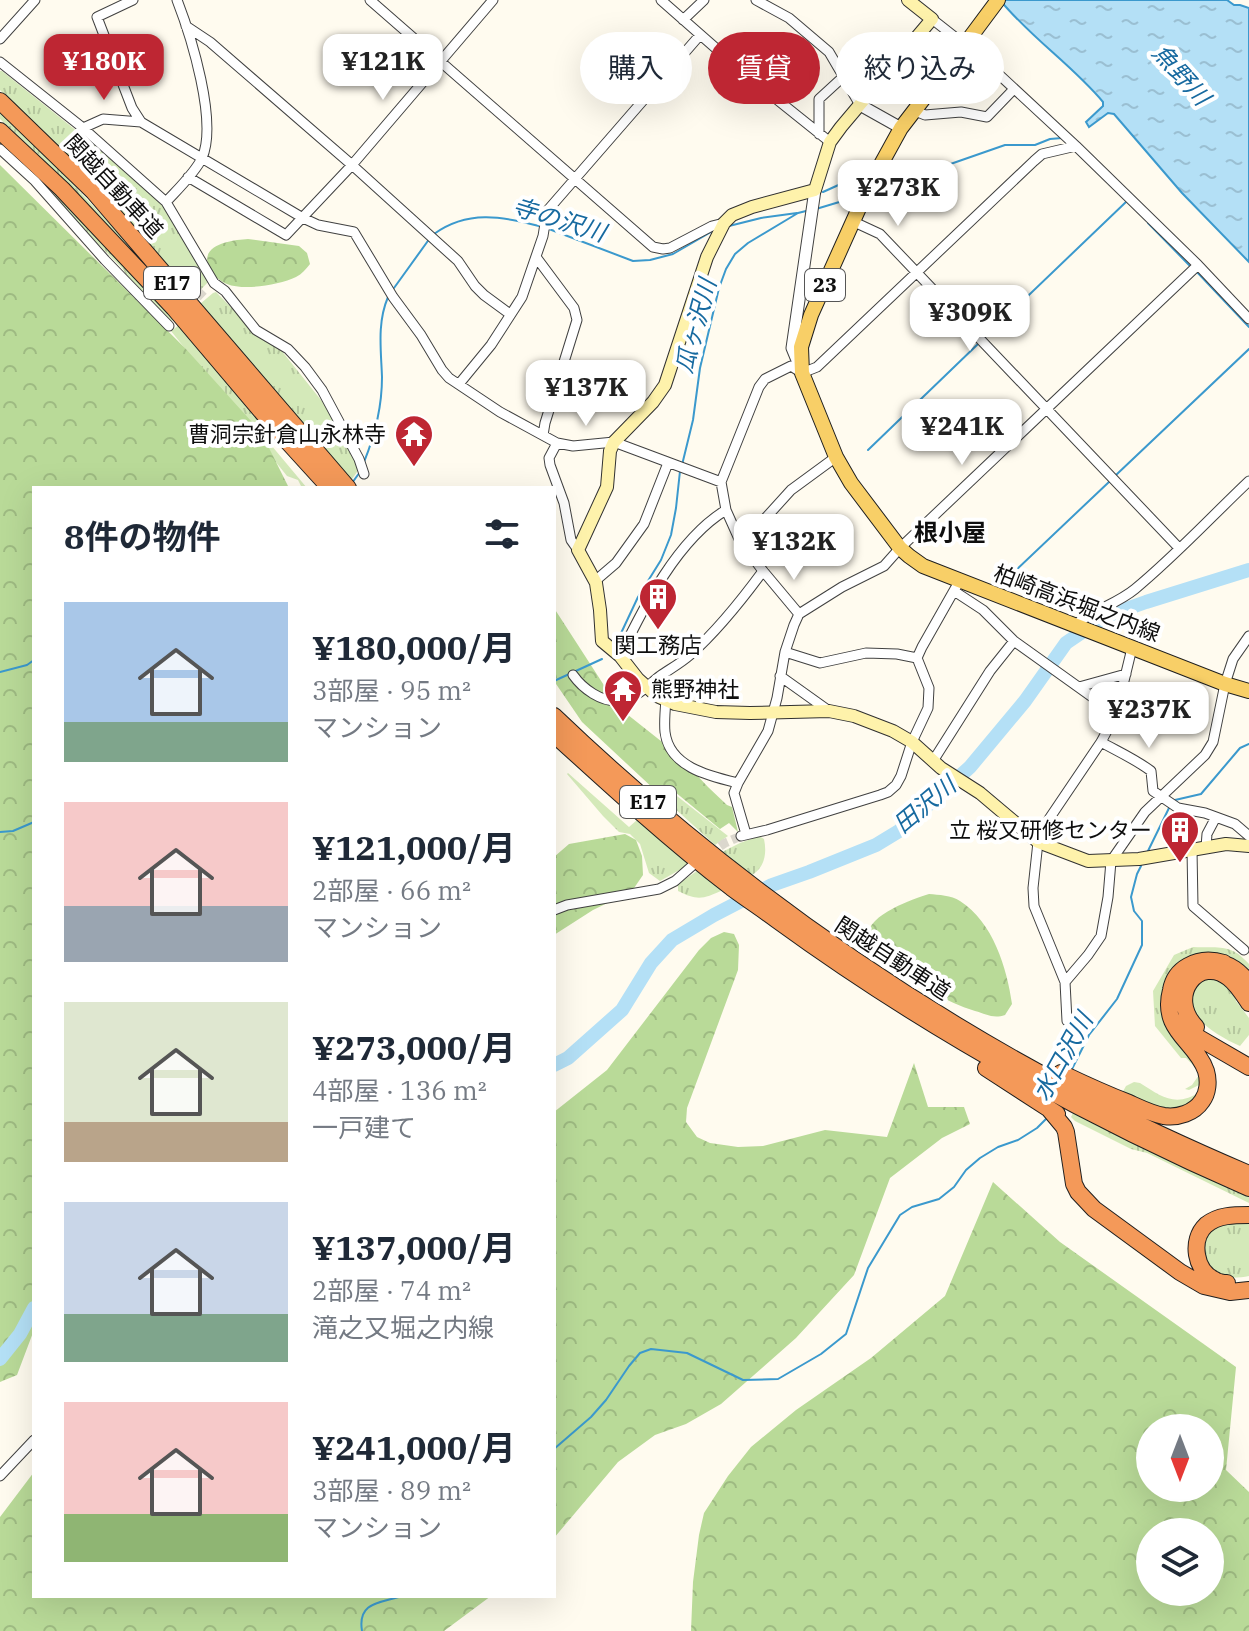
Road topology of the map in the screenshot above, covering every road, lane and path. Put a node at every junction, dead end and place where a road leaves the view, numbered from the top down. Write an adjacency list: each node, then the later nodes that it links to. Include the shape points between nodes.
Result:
1 (35, 0): 17 (street)
2 (133, 0): 26 (street, via 97,17)
3 (177, 0): 14 (street)
4 (370, 0): 18 (street)
5 (493, 0): 18 (street)
6 (661, 0): 13 (street)
7 (704, 0): 13 (street)
8 (756, 0): 11 (street)
9 (908, 0): 12 (main road)
10 (998, 0): 25 (main road, 柏崎高浜堀之内線 / 23)
11 (778, 6): 20 (street)
12 (932, 19): 15 (main road); 22 (street)
13 (683, 20): 16 (street)
14 (186, 26): 34 (street, via 206,104); 35 (street)
15 (921, 32)
16 (700, 35): 30 (street); 37 (street)
17 (0, 39)
18 (440, 60): 35 (street); 37 (street)
19 (0, 62): 27 (street)
20 (836, 64)
21 (836, 83): 30 (street, via 819,99)
22 (1013, 90): 25 (street, via 987,117); 32 (street)
23 (0, 101): 58 (highway, 関越自動車道 / E17, via 93,191 297,431)
24 (860, 105): 28 (street); 31 (main road)
25 (915, 111): 28 (main road, 柏崎高浜堀之内線 / 23)
26 (141, 122): 27 (street, via 103,119); 34 (street)
27 (83, 128): 39 (street)
28 (901, 128): 41 (main road, 柏崎高浜堀之内線 / 23)
29 (0, 131): 58 (highway, 関越自動車道 / E17, via 62,189 174,308 279,432)
30 (819, 134): 31 (street)
31 (830, 142): 38 (main road)
32 (1076, 146): 44 (street); 45 (street, via 1042,154)
33 (0, 149): 48 (street)
34 (202, 158): 36 (street); 40 (street)
35 (352, 165): 40 (street); 46 (street)
36 (188, 177): 39 (street); 40 (street, via 286,235)
37 (574, 178): 42 (street, via 658,249); 43 (street, via 547,211)
38 (815, 190): 42 (main road, via 752,207); 49 (street, via 792,348)
39 (166, 202): 57 (street, via 209,286 225,291 256,330 288,349 305,367)
40 (303, 218): 50 (street, via 354,232 442,370)
41 (852, 221): 45 (street, via 880,234); 49 (main road, 柏崎高浜堀之内線 / 23, via 811,315 801,347)
42 (724, 223): 53 (main road, via 707,257 665,385)
43 (536, 257): 46 (street); 52 (street, via 574,308 577,320)
44 (1198, 265): 47 (street); 51 (street)
45 (917, 273): 49 (street, via 817,367); 51 (street)
46 (510, 314): 50 (street)
47 (1249, 319)
48 (169, 326)
49 (802, 373): 55 (main road, 柏崎高浜堀之内線 / 23); 60 (street, via 791,366 759,387)
50 (459, 384): 52 (street)
51 (1046, 410): 63 (street); 64 (street)
52 (543, 435): 54 (street)
53 (614, 442): 54 (street); 56 (street); 65 (main road, via 607,487)
54 (557, 443): 65 (street, via 550,465)
55 (836, 457): 62 (street); 63 (main road, 柏崎高浜堀之内線 / 23)
56 (668, 463): 60 (street); 67 (street, via 644,524 616,563)
57 (362, 469)
58 (329, 480)
59 (1249, 481): 64 (street)
60 (721, 482): 61 (street)
61 (726, 510): 62 (street); 75 (street, via 687,543 644,607)
62 (739, 539): 66 (street)
63 (900, 548): 68 (main road, 柏崎高浜堀之内線 / 23); 69 (street, via 884,566)
64 (1179, 548): 70 (street, via 1132,591)
65 (578, 550): 67 (main road)
66 (763, 571): 69 (street); 81 (street, via 711,634)
67 (595, 581): 75 (main road, via 602,641)
68 (957, 586): 70 (main road, 柏崎高浜堀之内線 / 23); 72 (street); 76 (street)
69 (799, 614): 74 (street)
70 (1078, 626): 73 (main road, 柏崎高浜堀之内線 / 23)
71 (1249, 636): 80 (street, via 1233,659)
72 (1014, 641): 82 (street); 92 (street, via 990,671)
73 (1132, 648): 77 (street); 80 (main road, 柏崎高浜堀之内線 / 23)
74 (785, 652): 76 (street, via 820,663 866,653); 79 (street)
75 (620, 656): 81 (main road)
76 (917, 658): 90 (street, via 929,696)
77 (1126, 674): 82 (street); 87 (street)
78 (573, 675): 81 (street, via 583,688 604,699 621,701)
79 (780, 676): 85 (street); 86 (street)
80 (1225, 684): 83 (main road, 柏崎高浜堀之内線 / 23); 94 (street, via 1213,742)
81 (649, 687): 84 (main road)
82 (1079, 687): 87 (street)
83 (1249, 691)
84 (666, 700): 86 (main road, via 716,712); 93 (street, via 665,734 677,759)
85 (829, 711): 86 (main road); 90 (main road, via 854,716)
86 (773, 713): 93 (street)
87 (1116, 714): 91 (street)
88 (556, 718): 103 (highway, 関越自動車道 / E17)
89 (556, 736): 103 (highway, 関越自動車道 / E17, via 641,813)
90 (912, 742): 92 (main road); 93 (street, via 901,776 888,792 767,830 743,835 734,793)
91 (1101, 742): 94 (street, via 1151,771 1153,791); 97 (street)
92 (937, 764): 97 (main road)
93 (738, 783)
94 (1160, 797): 95 (street, via 1178,808); 101 (street)
95 (1216, 817): 96 (street); 99 (street)
96 (1249, 836)
97 (1038, 842): 101 (main road, via 1088,861); 108 (street, via 1034,906)
98 (1249, 846): 99 (main road)
99 (1206, 847): 100 (main road)
100 (1192, 850): 101 (main road); 106 (street, via 1193,906)
101 (1111, 861): 108 (street, via 1101,936)
102 (692, 866): 104 (street, via 659,889)
103 (741, 886): 105 (highway, 関越自動車道 / E17)
104 (556, 909)
105 (782, 916): 114 (highway, 関越自動車道 / E17, via 809,944 898,1004); 114 (highway, 関越自動車道 / E17, via 975,1037 1005,1045)
106 (1247, 952)
107 (1224, 963): 109 (highway); 113 (highway, via 1199,966 1182,980 1177,1015 1199,1038); 115 (highway, via 1207,960 1188,966 1170,993 1173,1023 1207,1073 1206,1094 1197,1107 1187,1114 1162,1116)
108 (1065, 982): 111 (street)
109 (1249, 983)
110 (1249, 1003): 112 (highway, via 1227,976 1213,971 1193,978 1183,1003 1191,1022)
111 (1067, 1021)
112 (1244, 1056)
113 (1249, 1067)
114 (1040, 1081): 115 (highway); 115 (highway, 関越自動車道 / E17); 115 (highway, via 1049,1109)
115 (1077, 1108): 116 (highway, 関越自動車道 / E17, via 1144,1127); 117 (highway, 関越自動車道 / E17); 120 (highway, via 1068,1139 1070,1169 1078,1192 1094,1209 1193,1281 1222,1291)
116 (1249, 1174)
117 (1249, 1188)
118 (1249, 1215): 119 (highway, via 1209,1223 1201,1231 1197,1250 1201,1268 1214,1280)
119 (1249, 1283)
120 (1249, 1290)
121 (32, 1442): 122 (street)
122 (0, 1476)

